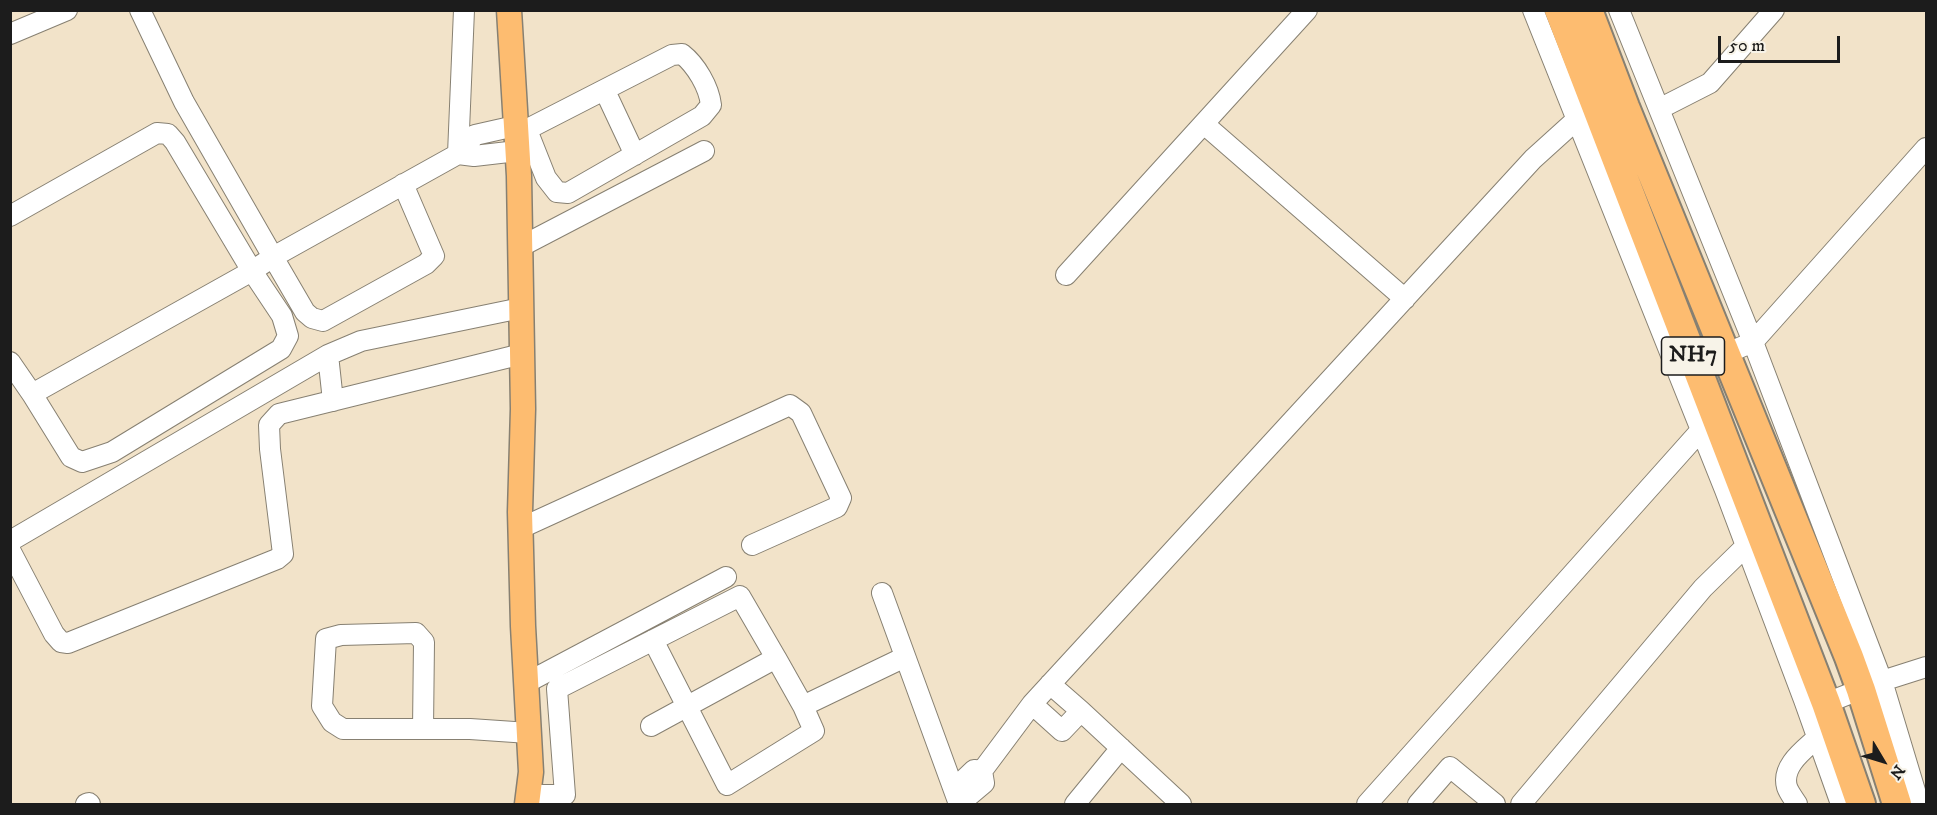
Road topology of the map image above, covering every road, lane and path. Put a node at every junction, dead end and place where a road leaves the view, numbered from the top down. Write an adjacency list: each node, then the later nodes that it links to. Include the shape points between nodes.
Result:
1 (67, 10): 11 (street)
2 (140, 10): 24 (street, via 184,102)
3 (464, 10): 19 (street)
4 (509, 10): 16 (main road)
5 (1307, 10): 15 (street)
6 (1533, 10): 14 (street)
7 (1559, 10): 53 (highway, NH7)
8 (1588, 10): 31 (highway, NH7)
9 (1619, 10): 13 (street)
10 (1774, 10): 13 (street, via 1710,83)
11 (10, 34)
12 (605, 91): 16 (street); 20 (street); 20 (street, via 672,55 682,54 691,61 709,94 711,105 702,116)
13 (1659, 109): 29 (street)
14 (1575, 121): 27 (street, via 1533,159); 36 (street)
15 (1204, 124): 26 (street); 27 (street)
16 (519, 135): 19 (street, via 474,156); 20 (street, via 557,192 568,193); 23 (main road)
17 (1926, 148): 29 (street)
18 (704, 151): 23 (street)
19 (458, 154): 21 (street)
20 (635, 155)
21 (403, 184): 24 (street); 24 (street, via 434,256 426,264 323,321 305,312)
22 (10, 216): 25 (street, via 157,134 168,134)
23 (520, 247): 28 (main road)
24 (273, 257): 25 (street)
25 (252, 271): 34 (street); 34 (street, via 282,316 288,336 281,349 112,452 82,462 71,457)
26 (1066, 275)
27 (1405, 299): 48 (street)
28 (521, 308): 30 (main road); 32 (street, via 361,341)
29 (1753, 342): 31 (street); 49 (street)
30 (522, 354): 35 (street); 37 (main road)
31 (1725, 354): 49 (highway, NH7)
32 (328, 355): 35 (street); 40 (street, via 12,540)
33 (10, 362): 34 (street)
34 (32, 394)
35 (333, 401): 40 (street, via 279,414 269,425 283,554 277,559 68,643 54,634)
36 (1701, 430): 39 (street); 65 (street)
37 (521, 528): 38 (street, via 790,405 801,413 841,498 840,504); 47 (main road)
38 (752, 545)
39 (1746, 547): 53 (street); 68 (street, via 1703,588)
40 (10, 548)
41 (726, 577): 47 (street)
42 (882, 593): 44 (street)
43 (653, 640): 45 (street, via 740,596); 51 (street); 62 (street, via 557,689)
44 (905, 657): 52 (street); 60 (street)
45 (776, 658): 51 (street); 52 (street)
46 (1926, 667): 49 (street)
47 (526, 683): 57 (main road)
48 (1050, 684): 50 (street); 54 (street)
49 (1872, 685): 53 (street); 72 (highway, NH7); 73 (street)
50 (1032, 704): 54 (street, via 1062,731); 60 (street, via 982,771 984,783)
51 (688, 706): 52 (street, via 727,785 814,731); 55 (street)
52 (803, 706)
53 (1817, 706): 58 (street); 71 (highway, NH7)
54 (1081, 711): 59 (street)
55 (651, 726)
56 (423, 729): 56 (street, via 343,729 332,722 322,706 326,639 416,633 424,642); 57 (street)
57 (529, 733): 61 (main road)
58 (1817, 738): 69 (street, via 1796,756 1788,770 1786,785); 70 (street)
59 (1121, 748): 63 (street); 64 (street)
60 (958, 799)
61 (528, 800): 62 (street)
62 (566, 800)
63 (1075, 804)
64 (1181, 804)
65 (1367, 804)
66 (1418, 804): 67 (street, via 1450,767)
67 (1495, 804)
68 (1521, 804)
69 (1797, 804)
70 (1840, 804)
71 (1861, 804)
72 (1897, 804)
73 (1919, 804)

